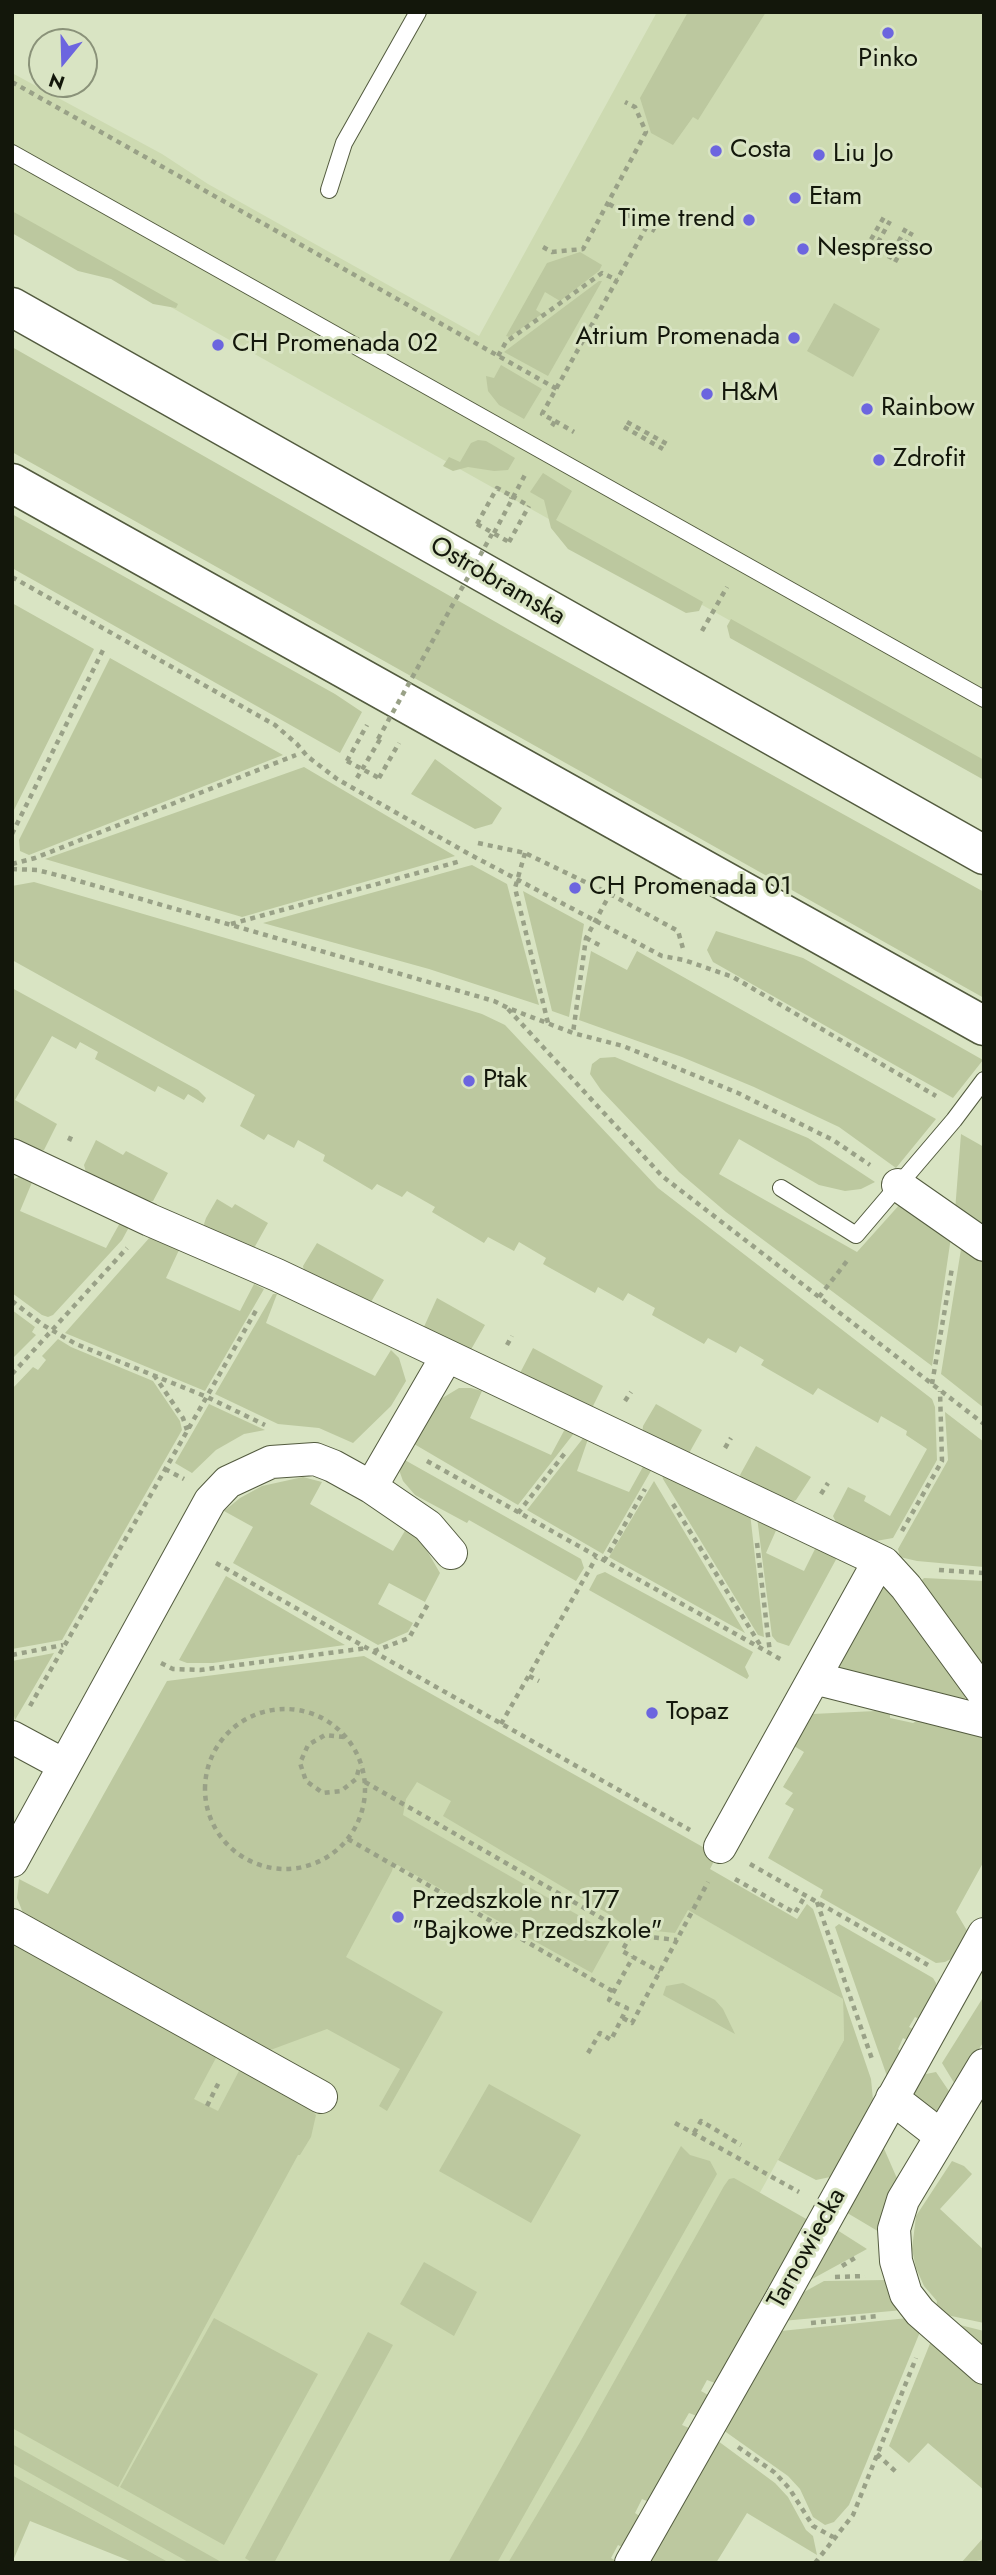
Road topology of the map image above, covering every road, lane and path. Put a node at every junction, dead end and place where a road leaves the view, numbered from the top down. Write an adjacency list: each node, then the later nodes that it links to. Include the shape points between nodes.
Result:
1 (418, 12): 5 (lane, via 344,143)
2 (12, 82): 20 (path)
3 (625, 102): 6 (path, via 635,107 646,132)
4 (12, 153): 24 (lane)
5 (328, 190)
6 (609, 204): 9 (path); 13 (path, via 583,249 552,251)
7 (884, 217): 14 (path)
8 (890, 220): 15 (path)
9 (647, 226): 11 (path); 18 (path)
10 (906, 228): 16 (path)
11 (656, 231)
12 (912, 232): 17 (path)
13 (543, 247)
14 (866, 248)
15 (873, 251)
16 (889, 259)
17 (895, 262)
18 (617, 280): 20 (path, via 602,273 506,342); 21 (path)
19 (12, 307): 40 (main road, Ostrobramska)
20 (498, 356): 21 (path)
21 (557, 389): 24 (path, via 542,414 555,421)
22 (626, 425): 23 (path)
23 (665, 447)
24 (539, 449): 27 (path); 30 (lane)
25 (12, 483): 52 (main road)
26 (512, 496): 27 (path); 27 (path, bridge, via 497,488 477,524); 27 (path, bridge, via 529,506 509,542)
27 (493, 534): 35 (path, bridge)
28 (12, 577): 43 (path, via 275,725 337,779)
29 (103, 648): 37 (path)
30 (984, 699)
31 (367, 725): 35 (path, bridge, via 347,761)
32 (383, 734): 36 (path)
33 (399, 743): 35 (path, bridge, via 379,778)
34 (296, 755): 42 (path)
35 (363, 769)
36 (357, 778)
37 (12, 834)
38 (478, 843): 39 (path)
39 (525, 853): 43 (path); 44 (path)
40 (984, 855)
41 (461, 861): 46 (path)
42 (12, 867): 46 (path, via 65,877)
43 (517, 878): 45 (path); 51 (path, via 515,888)
44 (610, 894): 45 (path); 49 (path, via 678,931)
45 (596, 920): 47 (path); 55 (path, via 662,956 733,977)
46 (230, 925): 50 (path)
47 (586, 938): 48 (path); 53 (path)
48 (603, 947)
49 (684, 952)
50 (508, 1008): 51 (path); 63 (path, via 662,1176)
51 (548, 1023): 53 (path)
52 (984, 1026)
53 (573, 1033): 57 (path, via 623,1046 738,1093 833,1140)
54 (984, 1080): 55 (lane)
55 (961, 1111): 57 (lane)
56 (12, 1155): 59 (street)
57 (898, 1185): 60 (lane); 61 (street)
58 (781, 1188): 60 (lane)
59 (150, 1220): 62 (street); 65 (path)
60 (856, 1235): 63 (path, via 853,1254)
61 (972, 1237): 69 (path)
62 (277, 1275): 66 (street); 71 (path)
63 (818, 1297): 69 (path)
64 (12, 1301): 65 (path)
65 (51, 1331): 67 (path); 68 (path)
66 (447, 1356): 72 (street); 78 (street)
67 (12, 1374)
68 (154, 1375): 71 (path); 75 (path)
69 (932, 1384): 70 (path)
70 (940, 1391): 73 (path); 85 (path, via 942,1461)
71 (207, 1397): 74 (path); 75 (path)
72 (589, 1422): 77 (street); 80 (path)
73 (984, 1424)
74 (269, 1427)
75 (187, 1431): 87 (path)
76 (419, 1457): 80 (path)
77 (659, 1466): 79 (street); 84 (path); 89 (path)
78 (371, 1487): 81 (street, via 315,1459 271,1462 228,1482 210,1501); 82 (street, via 428,1526)
79 (752, 1501): 85 (street); 91 (path)
80 (518, 1513): 83 (path)
81 (185, 1545): 88 (street); 90 (path)
82 (451, 1553)
83 (596, 1558): 84 (path); 93 (path)
84 (604, 1561): 89 (path)
85 (881, 1562): 94 (street); 96 (street, via 906,1587)
86 (428, 1604): 90 (path, via 409,1638)
87 (64, 1645): 92 (path); 99 (path)
88 (129, 1647): 90 (path, via 173,1669 200,1670); 102 (street)
89 (762, 1649): 91 (path)
90 (370, 1650): 98 (path)
91 (770, 1653): 94 (path)
92 (12, 1656)
93 (528, 1676): 95 (path); 98 (path)
94 (814, 1678): 97 (street); 105 (street)
95 (539, 1681)
96 (984, 1694)
97 (984, 1721)
98 (501, 1724): 105 (path)
99 (19, 1726): 102 (street)
100 (346, 1737): 101 (path); 101 (path, via 325,1735 307,1745 300,1763 306,1782 323,1793 341,1791 356,1779); 104 (path, via 312,1713 285,1709 257,1714 233,1727 215,1748 205,1774 205,1802 214,1828 231,1850 255,1864 279,1870 304,1868 326,1859)
101 (361, 1761): 103 (path)
102 (64, 1765): 106 (street)
103 (365, 1782): 104 (path, via 359,1822); 111 (path)
104 (348, 1839): 116 (path)
105 (720, 1855): 107 (path); 107 (path, via 795,1913); 112 (path)
106 (12, 1861)
107 (806, 1895): 108 (path)
108 (817, 1902): 115 (path); 121 (path, via 880,2083)
109 (12, 1925): 120 (street)
110 (984, 1934): 115 (street, Tarnowiecka)
111 (631, 1935): 112 (path); 113 (path, via 622,1951)
112 (677, 1941): 114 (path)
113 (633, 1957): 114 (path); 116 (path)
114 (660, 1972): 117 (path, via 632,2023)
115 (957, 1982): 121 (street, Tarnowiecka)
116 (614, 1992): 117 (path, via 609,2000 627,2008)
117 (623, 2018): 118 (path, via 611,2040 600,2033)
118 (588, 2053)
119 (984, 2065): 124 (street)
120 (321, 2097)
121 (892, 2098): 124 (street); 126 (street, Tarnowiecka)
122 (675, 2123): 123 (path)
123 (694, 2133): 125 (path, via 701,2122); 126 (path)
124 (941, 2136): 127 (street, via 903,2200 894,2229 896,2261 906,2294)
125 (741, 2145)
126 (830, 2210): 128 (street, Tarnowiecka)
127 (925, 2317): 128 (path); 129 (street); 131 (path)
128 (765, 2328): 130 (street, Tarnowiecka)
129 (984, 2368)
130 (709, 2426): 133 (path, via 774,2472 797,2498 807,2520); 134 (street, Tarnowiecka)
131 (877, 2455): 132 (path); 133 (path, via 853,2515)
132 (896, 2472)
133 (834, 2537): 135 (path)
134 (631, 2563)
135 (815, 2563)

